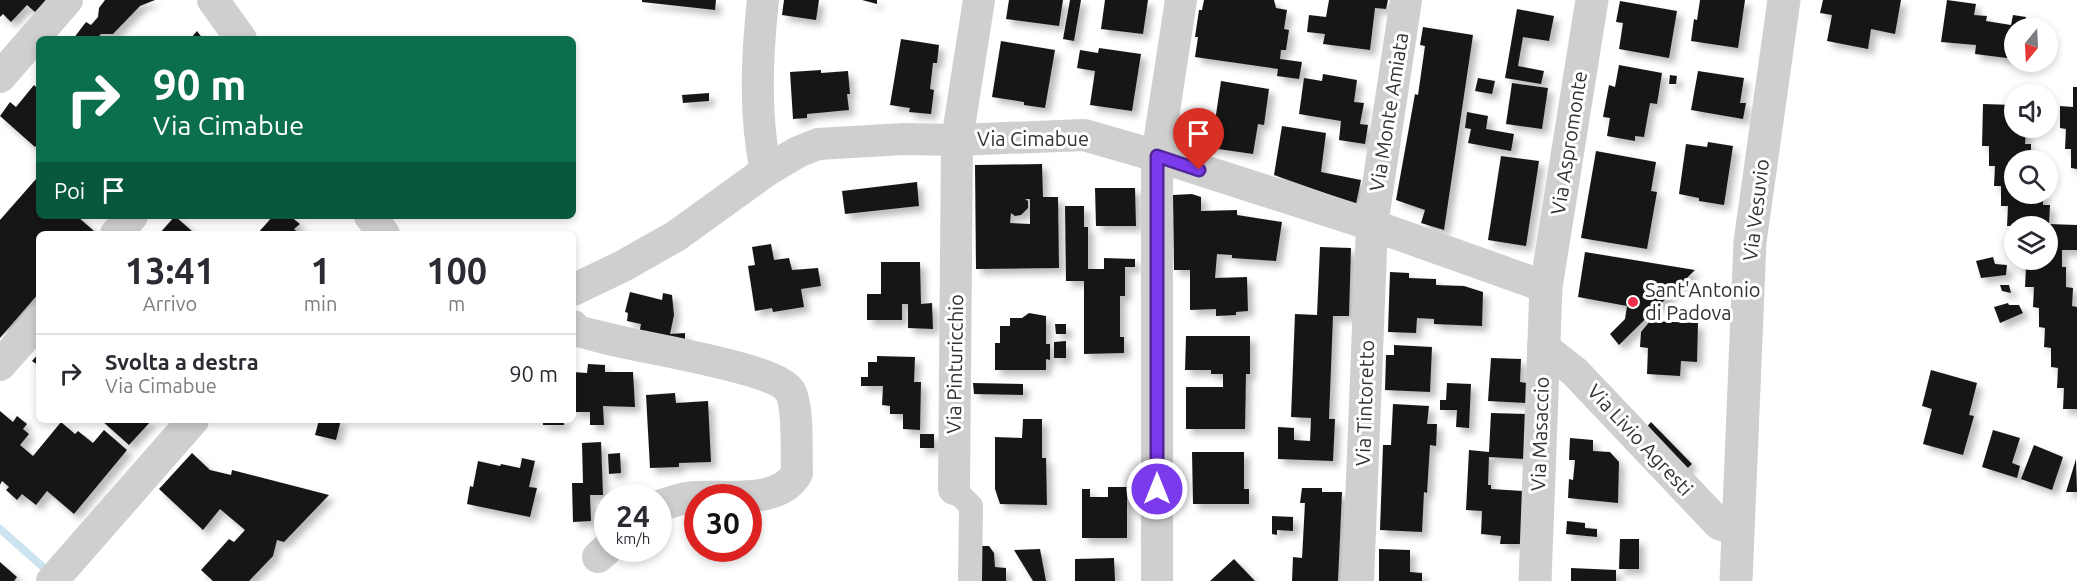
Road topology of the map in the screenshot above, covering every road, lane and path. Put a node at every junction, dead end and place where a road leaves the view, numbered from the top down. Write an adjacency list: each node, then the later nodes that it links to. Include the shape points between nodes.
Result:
1 (68, 0): 9 (street)
2 (213, 0): 11 (street)
3 (763, 0): 15 (street, via 758,50 760,141)
4 (979, 0): 13 (street, Via Pinturicchio)
5 (1181, 0): 14 (street)
6 (1406, 0): 17 (street, Via Monte Amiata)
7 (1592, 0): 19 (street, Via Aspromonte)
8 (1784, 0): 28 (street, Via Vesuvio, via 1750,242)
9 (36, 36)
10 (36, 36): 12 (street)
11 (239, 36)
12 (0, 77)
13 (957, 140): 14 (street, Via Cimabue, via 1084,135); 15 (street, Via Cimabue, via 818,144); 26 (street, Via Pinturicchio)
14 (1157, 156): 17 (street, Via Cimabue); 31 (street)
15 (766, 171): 20 (street, Via Cimabue, via 676,236)
16 (129, 219): 18 (street)
17 (1372, 225): 19 (street, Via Cimabue); 32 (street, Via Tintoretto)
18 (119, 231)
19 (1546, 286): 23 (street, Via Masaccio)
20 (576, 289)
21 (36, 324): 24 (street)
22 (576, 330): 27 (street, via 751,372 788,388 794,400 797,473 792,483 776,492 692,497)
23 (1543, 347): 28 (street, Via Livio Agresti, via 1575,372 1719,524); 33 (street, Via Masaccio)
24 (0, 365)
25 (190, 423): 29 (street)
26 (954, 489): 30 (street, Via Pinturicchio, via 971,506)
27 (672, 502)
28 (1737, 530): 34 (street, Via Vesuvio)
29 (52, 581)
30 (970, 581)
31 (1157, 581)
32 (1358, 581)
33 (1535, 581)
34 (1736, 581)

